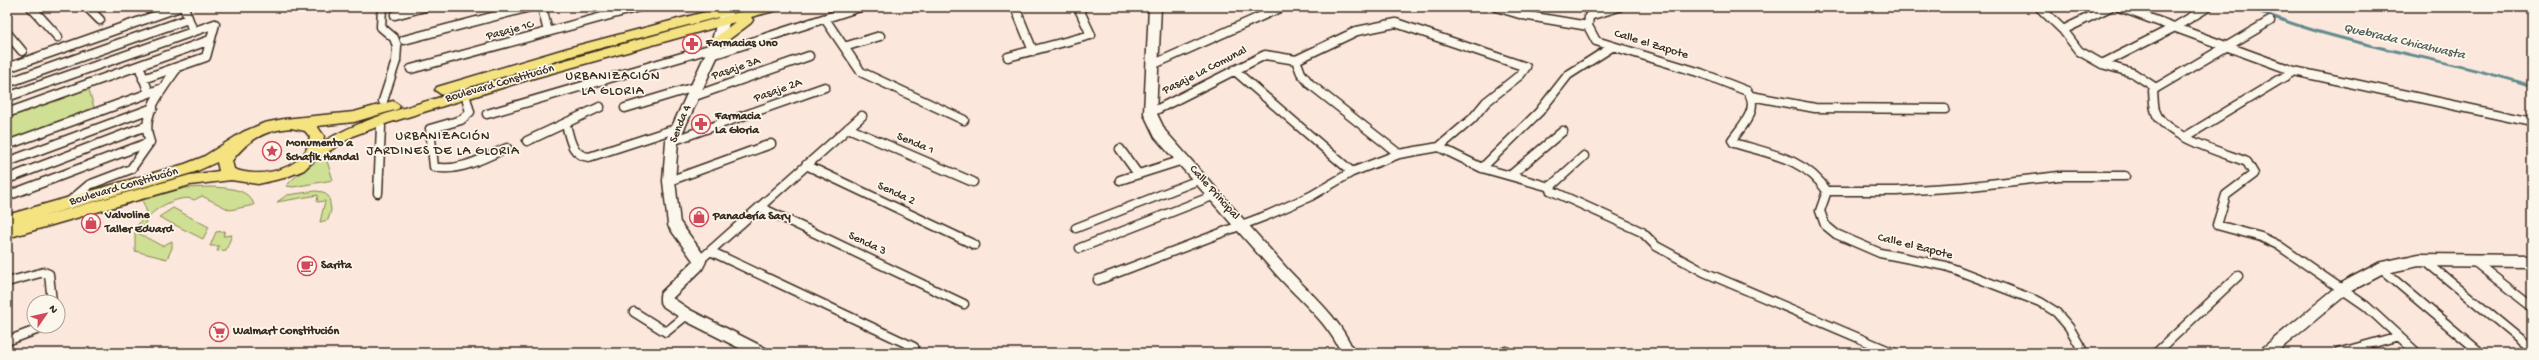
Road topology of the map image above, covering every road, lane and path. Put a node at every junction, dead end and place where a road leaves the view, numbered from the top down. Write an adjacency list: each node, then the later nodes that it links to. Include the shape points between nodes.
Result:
1 (31, 7): 38 (street)
2 (88, 7): 28 (street)
3 (180, 7): 54 (street)
4 (184, 7): 26 (street)
5 (382, 7): 69 (street, via 381,27 396,41 397,48 396,61)
6 (425, 7): 25 (street)
7 (530, 7): 40 (street)
8 (542, 7): 35 (street)
9 (639, 7): 35 (street, Pasaje 1C)
10 (740, 7): 23 (highway, Boulevard Constitución)
11 (773, 7): 24 (highway, Boulevard Constitución)
12 (860, 7): 27 (street)
13 (1015, 7): 46 (street)
14 (1078, 7): 46 (street, via 1092,34)
15 (1155, 7): 51 (street, Calle Principal)
16 (1282, 7): 51 (street)
17 (1496, 7): 31 (street, via 1523,16)
18 (1619, 7): 31 (street, via 1593,13 1589,16)
19 (2039, 7): 33 (street)
20 (2110, 7): 33 (street)
21 (2119, 7): 32 (street)
22 (2208, 7): 32 (street)
23 (723, 12): 24 (highway, Boulevard Constitución); 30 (highway, Boulevard Constitución); 41 (street, Senda 4)
24 (756, 13): 41 (highway)
25 (395, 15)
26 (188, 19): 34 (street); 59 (street)
27 (825, 19): 41 (street); 42 (street)
28 (100, 20)
29 (2270, 21): 44 (street)
30 (696, 24): 41 (highway, via 708,30); 65 (highway, Boulevard Constitución); 80 (highway, Boulevard Constitución, via 491,75 377,111 339,120)
31 (1588, 26): 43 (street, Calle el Zapote, via 1596,41)
32 (2175, 27): 44 (street); 50 (street)
33 (2063, 30): 50 (street, via 2079,51)
34 (193, 31): 39 (street, via 215,24); 68 (street)
35 (548, 32): 55 (street, Pasaje 1C)
36 (7, 33): 45 (street)
37 (880, 36): 42 (street)
38 (58, 37)
39 (210, 40): 52 (street); 53 (street, via 206,56)
40 (404, 40)
41 (716, 45): 60 (street, Senda 4); 76 (street)
42 (844, 47): 78 (street, via 861,72)
43 (1612, 47): 66 (street, Calle el Zapote, via 1701,73 1747,91); 103 (street, via 1568,75 1539,112)
44 (2229, 48): 57 (street); 63 (street)
45 (22, 51)
46 (1033, 51): 48 (street)
47 (809, 56): 67 (street, Pasaje 3A)
48 (1008, 57)
49 (1296, 60): 56 (street, Pasaje La Comunal, via 1266,55); 94 (street, via 1360,30 1381,23 1396,22 1526,67); 97 (street, via 1301,73 1310,84)
50 (2102, 64): 63 (street, via 2133,73)
51 (1152, 65): 75 (street, Calle Principal)
52 (138, 66): 58 (street); 74 (street)
53 (178, 67): 58 (street); 62 (street)
54 (7, 68)
55 (411, 69)
56 (1234, 70): 75 (street, Pasaje La Comunal); 104 (street)
57 (2294, 70): 79 (street); 87 (street)
58 (143, 79): 64 (street)
59 (7, 83)
60 (698, 86): 67 (street, Senda 4); 72 (street)
61 (825, 87): 89 (street, Pasaje 2A)
62 (163, 88): 64 (street); 71 (street)
63 (2156, 88): 87 (street, via 2153,91 2158,118)
64 (149, 93): 93 (street)
65 (465, 94): 95 (street, via 470,112 461,120 430,129 434,167 442,171); 99 (highway, Boulevard Constitución, via 350,132)
66 (1751, 96): 73 (street, Calle el Zapote, via 1815,108); 115 (street, via 1752,111 1734,135 1734,143 1798,162 1812,171)
67 (692, 97): 84 (street, Senda 4)
68 (7, 98)
69 (383, 101)
70 (600, 107): 81 (street)
71 (153, 108): 82 (street); 101 (street)
72 (625, 108)
73 (1945, 109)
74 (7, 113)
75 (1150, 113): 100 (street, Calle Principal, via 1160,134)
76 (487, 114)
77 (862, 116): 85 (street)
78 (964, 120)
79 (2532, 122)
80 (300, 124): 91 (highway, Boulevard Constitución, via 268,127); 99 (highway, via 310,127 317,136 315,148)
81 (566, 124): 84 (street, via 575,154 589,158); 88 (street)
82 (146, 126): 90 (street); 109 (street)
83 (381, 127): 116 (street)
84 (678, 128): 89 (street, Senda 4)
85 (848, 128): 102 (street); 113 (street, Senda 1)
86 (1563, 131): 107 (street)
87 (2185, 137): 135 (street, via 2246,162 2252,168 2254,174 2247,182 2232,188 2220,208 2217,225 2261,237 2278,245)
88 (527, 141)
89 (672, 141): 112 (street, Senda 4)
90 (150, 142): 118 (street); 119 (street, via 132,168 89,186)
91 (237, 144): 105 (highway, via 226,161 225,167); 119 (highway, Boulevard Constitución, via 190,168)
92 (771, 144): 112 (street)
93 (7, 145)
94 (1439, 147): 97 (street); 103 (street)
95 (507, 148)
96 (1120, 149): 106 (street)
97 (1399, 154): 104 (street)
98 (1584, 156): 114 (street)
99 (304, 160): 105 (highway, Boulevard Constitución, via 287,171 264,179 242,180)
100 (1183, 160): 106 (street); 110 (street, Calle Principal)
101 (7, 162)
102 (806, 165): 120 (street); 125 (street, Senda 2)
103 (1482, 168): 107 (street)
104 (1352, 172): 122 (street, via 1311,196)
105 (230, 174): 124 (highway, Boulevard Constitución, via 190,180)
106 (1138, 174): 111 (street)
107 (1511, 175): 114 (street)
108 (2125, 176): 115 (street, via 2059,176 1963,187 1897,191)
109 (7, 179)
110 (1201, 179): 117 (street, Calle Principal); 123 (street)
111 (1120, 180)
112 (670, 181): 127 (street, Senda 4, via 674,224)
113 (973, 182)
114 (1550, 187): 148 (street, via 1550,190 1578,204 1642,232 1656,246 1704,272)
115 (1827, 191): 149 (street, Calle el Zapote, via 1820,211 1825,225 1836,234 1880,253 1946,266 2040,302 2056,312 2069,327)
116 (378, 193)
117 (1215, 195): 122 (street, Calle Principal); 126 (street)
118 (7, 196)
119 (66, 204): 121 (highway, Boulevard Constitución)
120 (760, 207): 127 (street); 137 (street, Senda 3)
121 (7, 221)
122 (1242, 224): 133 (street); 147 (street, Calle Principal, via 1285,275 1320,310 1342,338)
123 (1076, 228)
124 (7, 232)
125 (975, 245)
126 (1080, 248)
127 (705, 256): 140 (street, via 666,296 668,304); 144 (street, Senda 4)
128 (2424, 260): 129 (street); 131 (street, via 2401,262); 145 (street)
129 (2475, 262): 130 (street); 138 (street)
130 (2530, 263)
131 (2380, 268): 135 (street); 154 (street)
132 (2238, 276): 150 (street)
133 (1098, 280)
134 (7, 282): 136 (street, via 44,272 49,274)
135 (2344, 290): 142 (street); 151 (street, via 2292,335)
136 (51, 294)
137 (964, 304)
138 (2532, 307)
139 (634, 312): 140 (street, via 666,332)
140 (687, 315): 146 (street)
141 (26, 334): 143 (street)
142 (2399, 336): 152 (street); 153 (street)
143 (7, 341)
144 (914, 347)
145 (2532, 349)
146 (762, 353)
147 (1348, 353)
148 (1894, 353)
149 (2084, 353)
150 (2156, 353)
151 (2266, 353)
152 (2338, 353)
153 (2417, 353)
154 (2481, 353)

